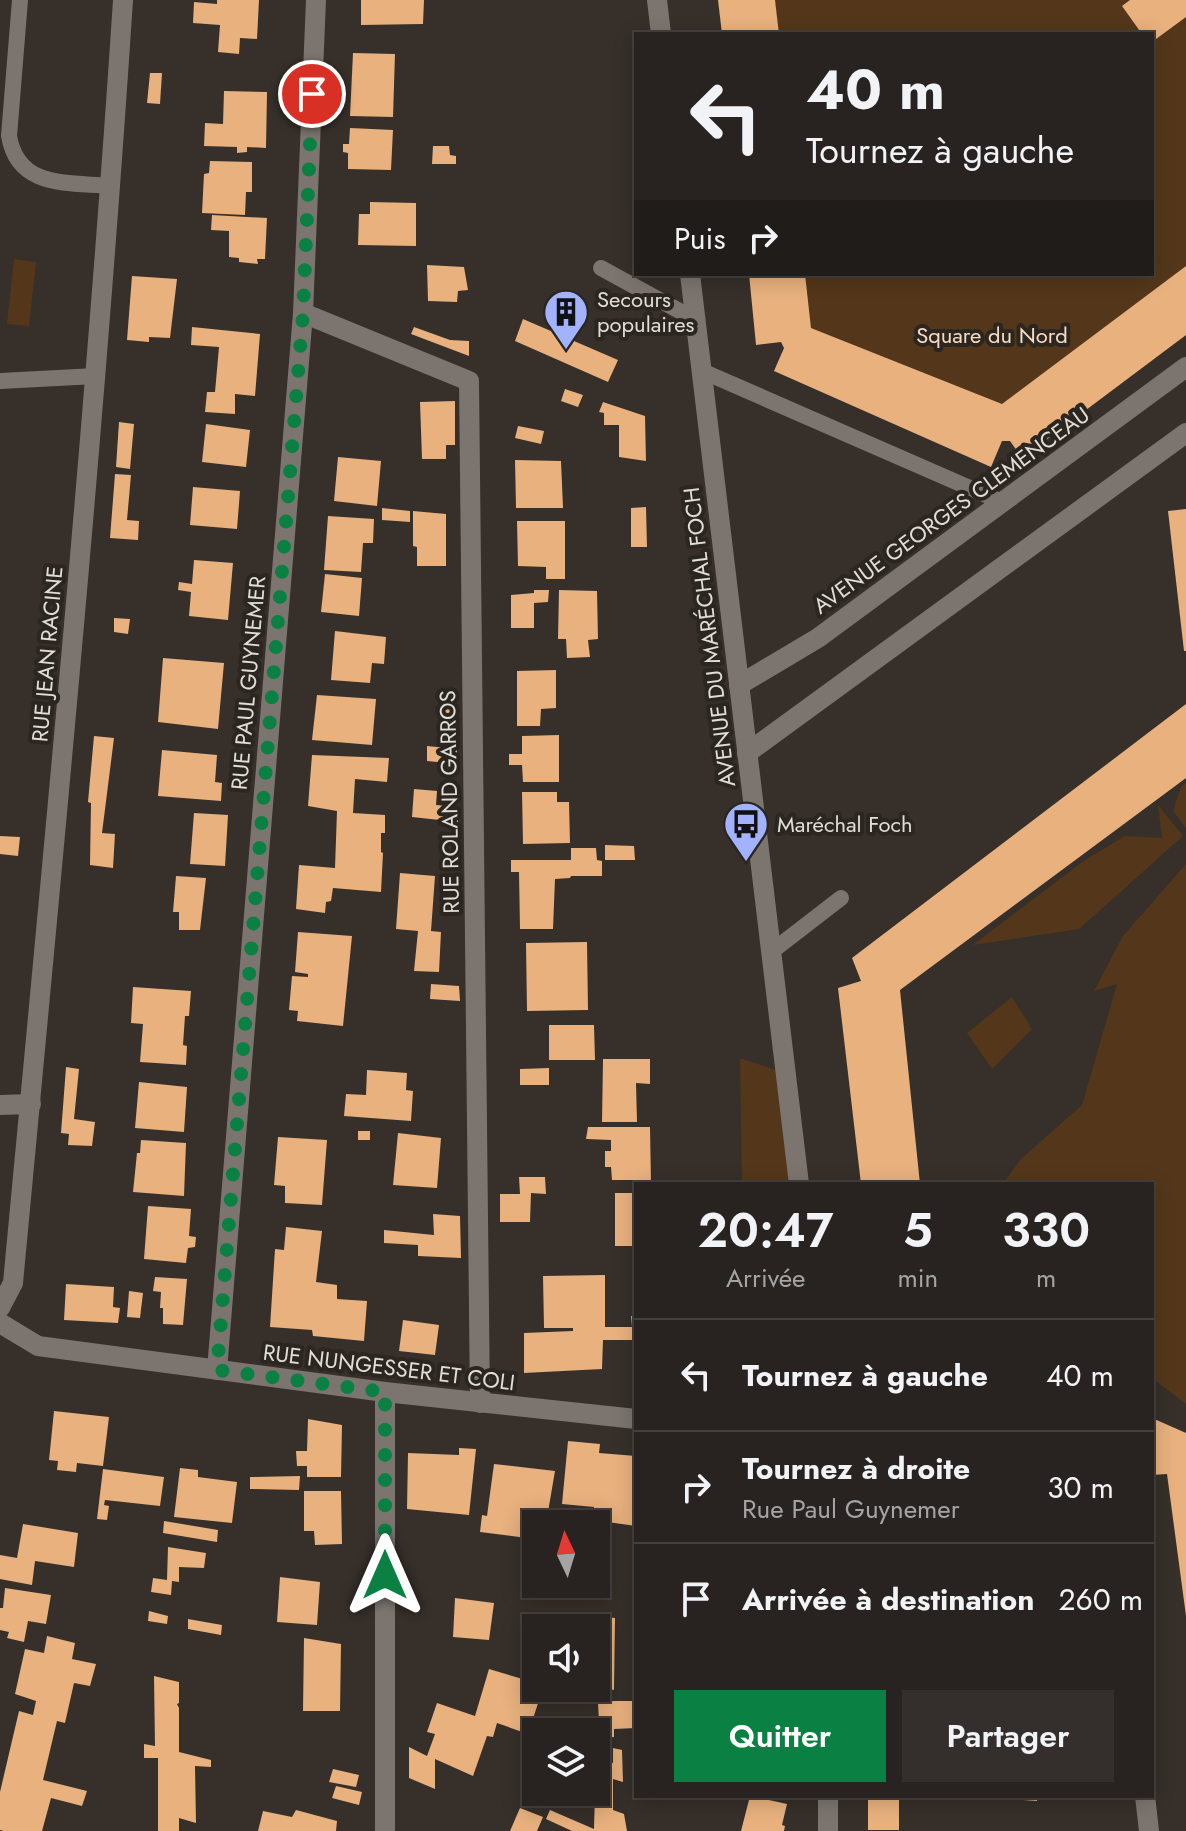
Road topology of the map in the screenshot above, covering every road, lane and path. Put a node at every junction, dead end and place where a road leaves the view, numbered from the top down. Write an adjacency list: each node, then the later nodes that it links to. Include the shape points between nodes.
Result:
1 (20, 0): 6 (lane, via 11,152 27,171 47,180)
2 (123, 0): 6 (street, RUE JEAN RACINE)
3 (316, 0): 9 (street, RUE PAUL GUYNEMER)
4 (657, 0): 5 (street)
5 (661, 32)
6 (111, 186): 13 (street, RUE JEAN RACINE)
7 (601, 268): 10 (lane)
8 (690, 276): 10 (street, AVENUE DU MARÉCHAL FOCH)
9 (303, 313): 26 (street, RUE PAUL GUYNEMER); 28 (street, RUE ROLAND GARROS, via 469,381)
10 (696, 320): 12 (street, AVENUE DU MARÉCHAL FOCH)
11 (1186, 367): 16 (street, AVENUE GEORGES CLEMENCEAU)
12 (702, 371): 16 (lane); 17 (street, AVENUE DU MARÉCHAL FOCH)
13 (96, 376): 14 (lane); 21 (street, RUE JEAN RACINE)
14 (0, 381)
15 (1186, 433): 18 (street)
16 (1002, 502): 17 (street, AVENUE GEORGES CLEMENCEAU, via 818,638)
17 (739, 685): 18 (street, AVENUE DU MARÉCHAL FOCH)
18 (747, 753): 20 (street, AVENUE DU MARÉCHAL FOCH)
19 (841, 898): 20 (lane)
20 (771, 952): 23 (street, AVENUE DU MARÉCHAL FOCH)
21 (31, 1104): 22 (street); 24 (street, RUE JEAN RACINE, via 13,1283)
22 (0, 1105)
23 (799, 1182)
24 (0, 1308)
25 (0, 1323): 26 (street, RUE NUNGESSER ET COLI, via 38,1346)
26 (217, 1370): 27 (street, RUE NUNGESSER ET COLI)
27 (385, 1392): 28 (street, RUE NUNGESSER ET COLI); 32 (street)
28 (480, 1403): 29 (street, RUE NUNGESSER ET COLI)
29 (634, 1419)
30 (828, 1798): 33 (street)
31 (1145, 1798): 34 (street)
32 (385, 1831)
33 (828, 1831)
34 (1149, 1831)

